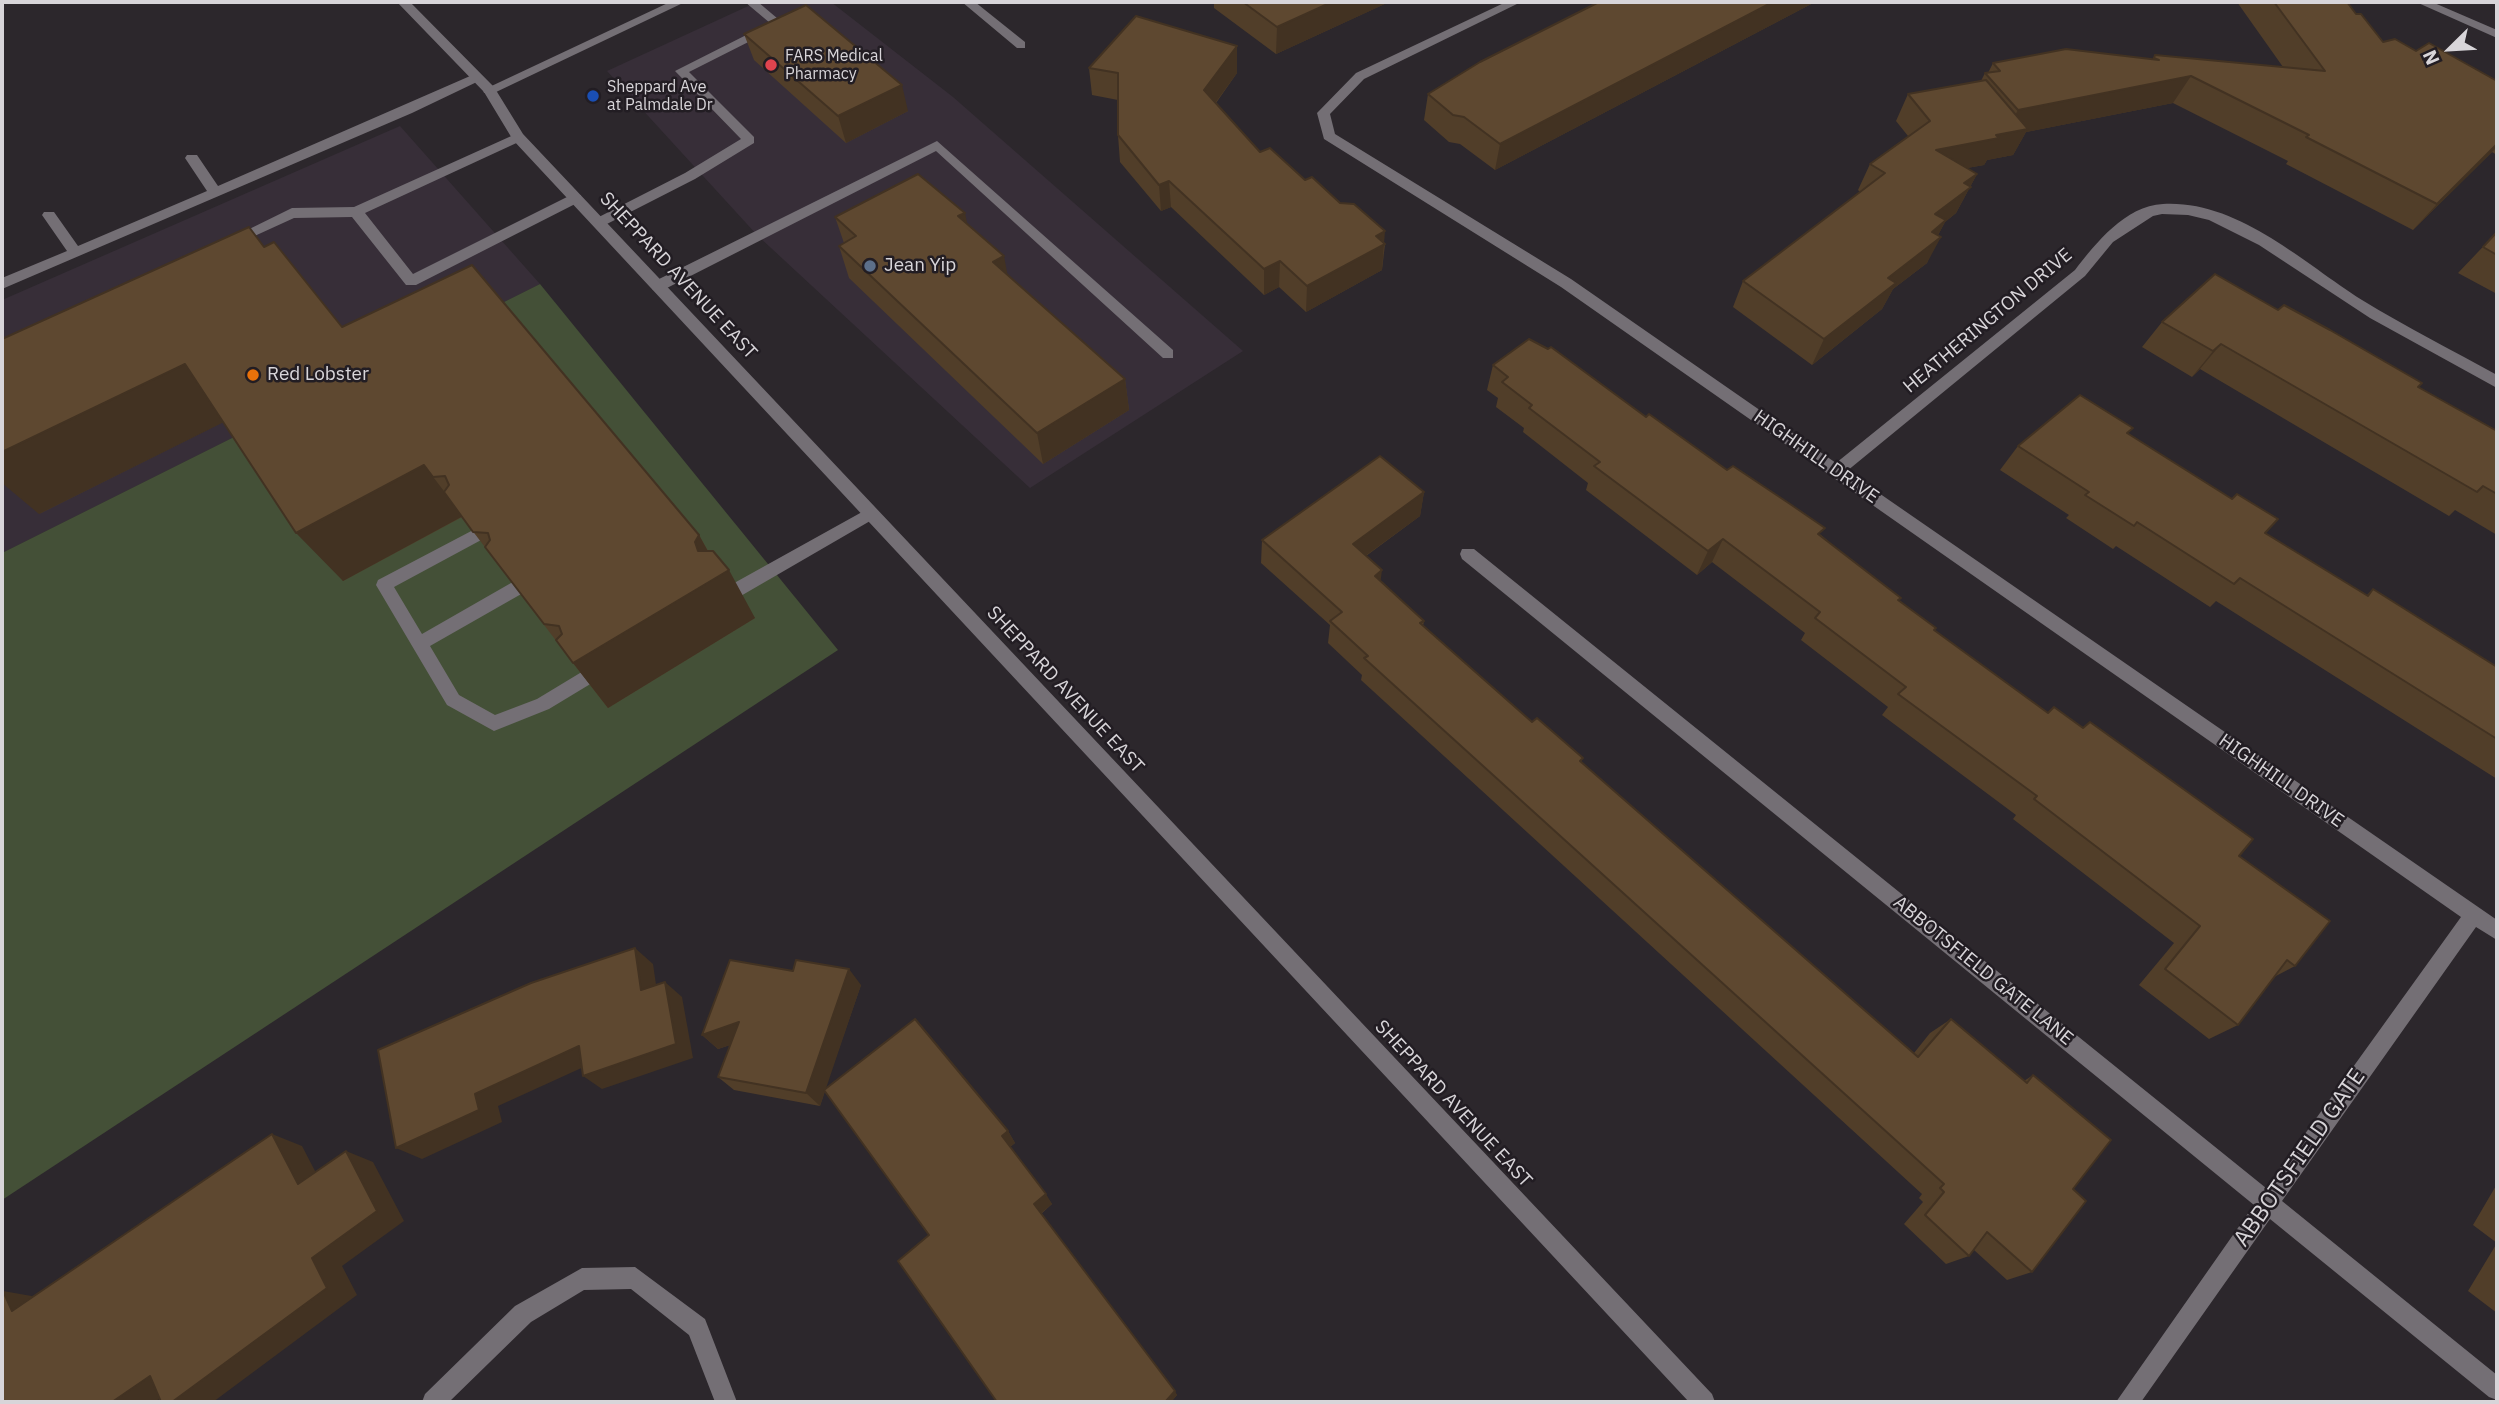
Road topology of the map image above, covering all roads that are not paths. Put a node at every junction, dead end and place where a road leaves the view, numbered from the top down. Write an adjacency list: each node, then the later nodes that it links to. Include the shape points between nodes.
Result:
1 (403, 2): 9 (street, SHEPPARD AVENUE EAST)
2 (679, 2): 9 (street)
3 (751, 2): 16 (street, via 778,24 681,71 749,140)
4 (968, 2): 8 (street)
5 (1515, 2): 23 (street, HIGHHILL DRIVE, via 1360,76 1323,113 1329,136 1566,284)
6 (2422, 2): 7 (street)
7 (2497, 34)
8 (1021, 44)
9 (483, 84): 10 (street, SHEPPARD AVENUE EAST); 12 (street)
10 (518, 137): 13 (street, SHEPPARD AVENUE EAST); 14 (street)
11 (192, 158): 12 (street)
12 (215, 192): 18 (street)
13 (576, 198): 14 (street, via 411,281); 16 (street, SHEPPARD AVENUE EAST)
14 (356, 212): 17 (street, via 292,213)
15 (50, 215): 18 (street)
16 (598, 223): 20 (street, SHEPPARD AVENUE EAST)
17 (216, 248)
18 (75, 252): 19 (street)
19 (2, 284)
20 (658, 286): 21 (street, via 937,145); 24 (street, SHEPPARD AVENUE EAST)
21 (1168, 354)
22 (2497, 382): 23 (street, HEATHERINGTON DRIVE, via 2386,321 2228,222 2200,210 2158,208 2103,243 2080,273)
23 (1836, 471): 31 (street, HIGHHILL DRIVE)
24 (871, 513): 28 (street); 37 (street, SHEPPARD AVENUE EAST)
25 (477, 534): 29 (street, via 384,585)
26 (1468, 554): 33 (street, ABBOTSFIELD GATE LANE)
27 (517, 587): 29 (street)
28 (733, 592)
29 (419, 644): 30 (street, via 453,700 494,723 543,704)
30 (586, 678)
31 (2474, 914): 32 (street, HIGHHILL DRIVE); 33 (street, ABBOTSFIELD GATE)
32 (2497, 931)
33 (2269, 1203): 34 (street, ABBOTSFIELD GATE LANE); 38 (street, ABBOTSFIELD GATE)
34 (2497, 1389)
35 (433, 1402): 36 (street, via 523,1314 582,1279 635,1278 697,1327)
36 (726, 1402)
37 (1704, 1402)
38 (2127, 1402)

